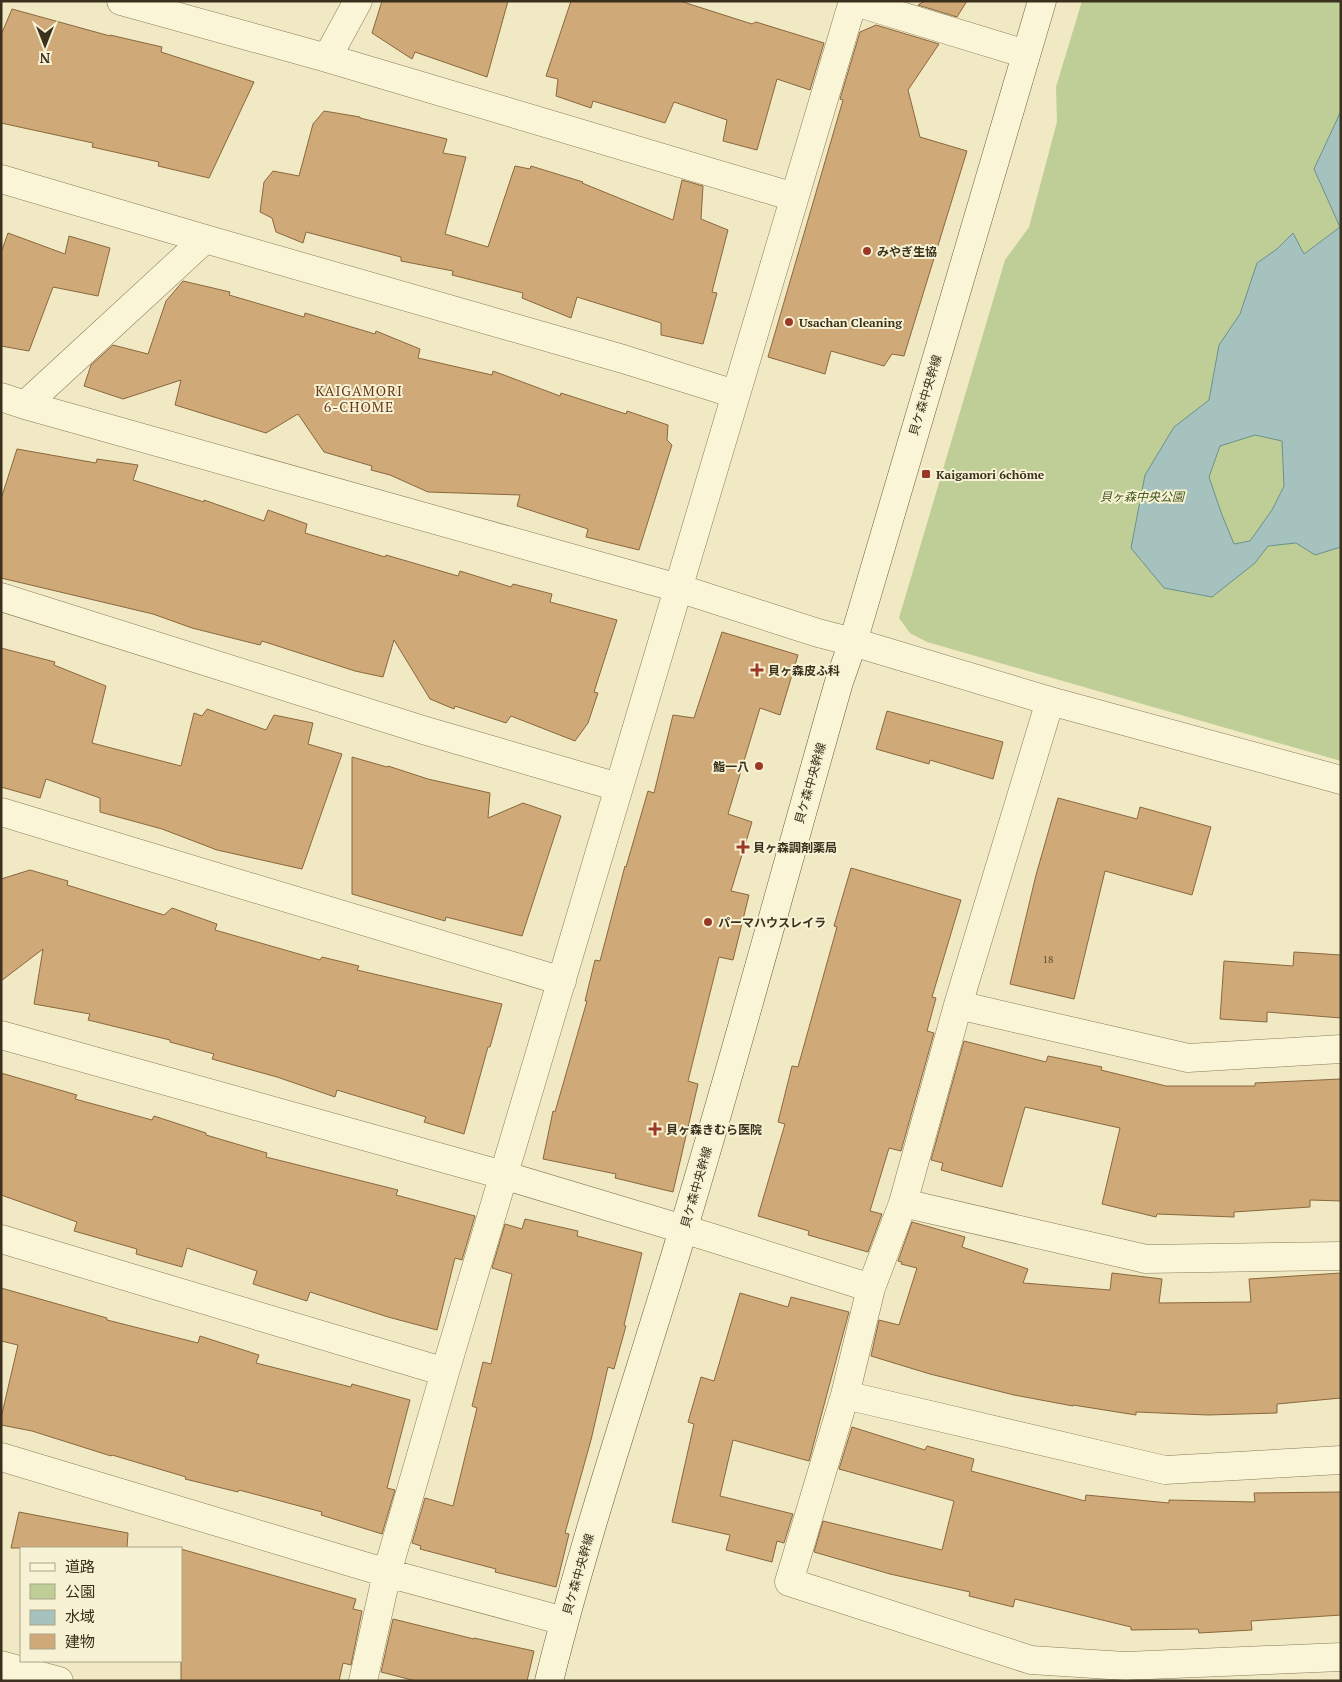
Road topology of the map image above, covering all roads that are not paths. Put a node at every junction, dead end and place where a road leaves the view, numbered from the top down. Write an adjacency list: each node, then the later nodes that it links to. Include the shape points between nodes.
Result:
1 (121, 1): 6 (street)
2 (358, 1): 6 (street)
3 (852, 1): 5 (street); 8 (street)
4 (1042, 1): 5 (street, 貝ケ森中央幹線)
5 (1026, 54): 14 (street, 貝ケ森中央幹線)
6 (326, 58): 8 (street)
7 (1, 179): 9 (street)
8 (794, 197): 10 (street)
9 (205, 240): 10 (street); 11 (street)
10 (735, 394): 12 (street)
11 (13, 401): 12 (street)
12 (678, 588): 14 (street); 17 (street)
13 (1, 597): 17 (street, via 423,730)
14 (852, 642): 15 (street); 25 (street, 貝ケ森中央幹線)
15 (1050, 701): 16 (street); 20 (street)
16 (1341, 780)
17 (618, 787): 19 (street)
18 (1, 812): 19 (street)
19 (562, 980): 23 (street)
20 (958, 1005): 22 (street, via 1188,1058); 24 (street)
21 (1, 1035): 23 (street)
22 (1341, 1048)
23 (503, 1175): 25 (street); 29 (street)
24 (903, 1203): 27 (street, via 1146,1259); 28 (street)
25 (684, 1229): 28 (street); 34 (street, 貝ケ森中央幹線)
26 (1, 1239): 29 (street)
27 (1341, 1256)
28 (871, 1288): 30 (street)
29 (445, 1372): 33 (street)
30 (844, 1394): 32 (street, via 1165,1470); 37 (street, via 789,1582 1031,1660)
31 (1, 1457): 33 (street)
32 (1341, 1460)
33 (387, 1573): 34 (street); 39 (street)
34 (564, 1621): 40 (street, 貝ケ森中央幹線)
35 (1341, 1657): 37 (street)
36 (1, 1665): 38 (street)
37 (1126, 1673)
38 (58, 1681)
39 (363, 1681)
40 (549, 1681)

